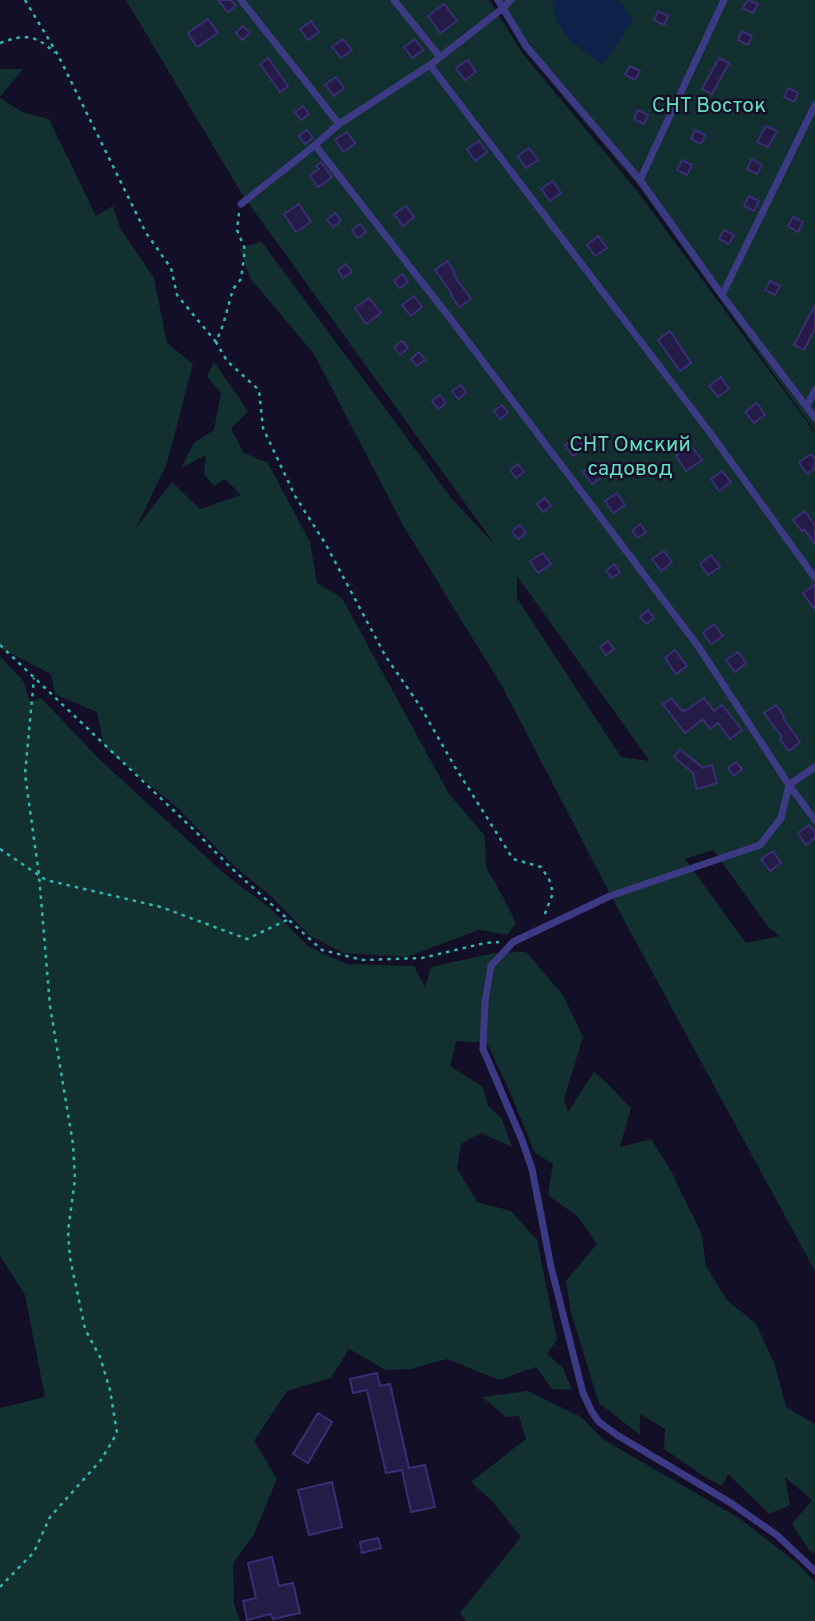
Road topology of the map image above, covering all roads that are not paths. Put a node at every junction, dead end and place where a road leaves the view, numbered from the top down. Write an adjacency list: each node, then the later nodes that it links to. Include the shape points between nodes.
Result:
1 (241, 0): 10 (lane)
2 (394, 0): 7 (lane)
3 (498, 0): 6 (lane)
4 (511, 0): 6 (lane)
5 (724, 0): 12 (lane)
6 (503, 8): 7 (lane); 12 (lane, via 526,46)
7 (440, 57): 8 (lane)
8 (430, 65): 10 (lane); 18 (lane)
9 (815, 105): 14 (lane)
10 (340, 124): 11 (lane)
11 (315, 145): 13 (lane); 20 (lane, via 698,646)
12 (640, 180): 14 (lane)
13 (241, 204)
14 (722, 295): 16 (lane)
15 (815, 390): 16 (lane)
16 (807, 406): 17 (lane)
17 (815, 418)
18 (815, 578)
19 (815, 767): 20 (lane)
20 (789, 785): 21 (lane); 22 (lane, via 781,818 760,845 610,896 513,942 491,966 483,1049 532,1169 551,1267 592,1412 618,1435 778,1536)
21 (815, 820)
22 (815, 1571)

